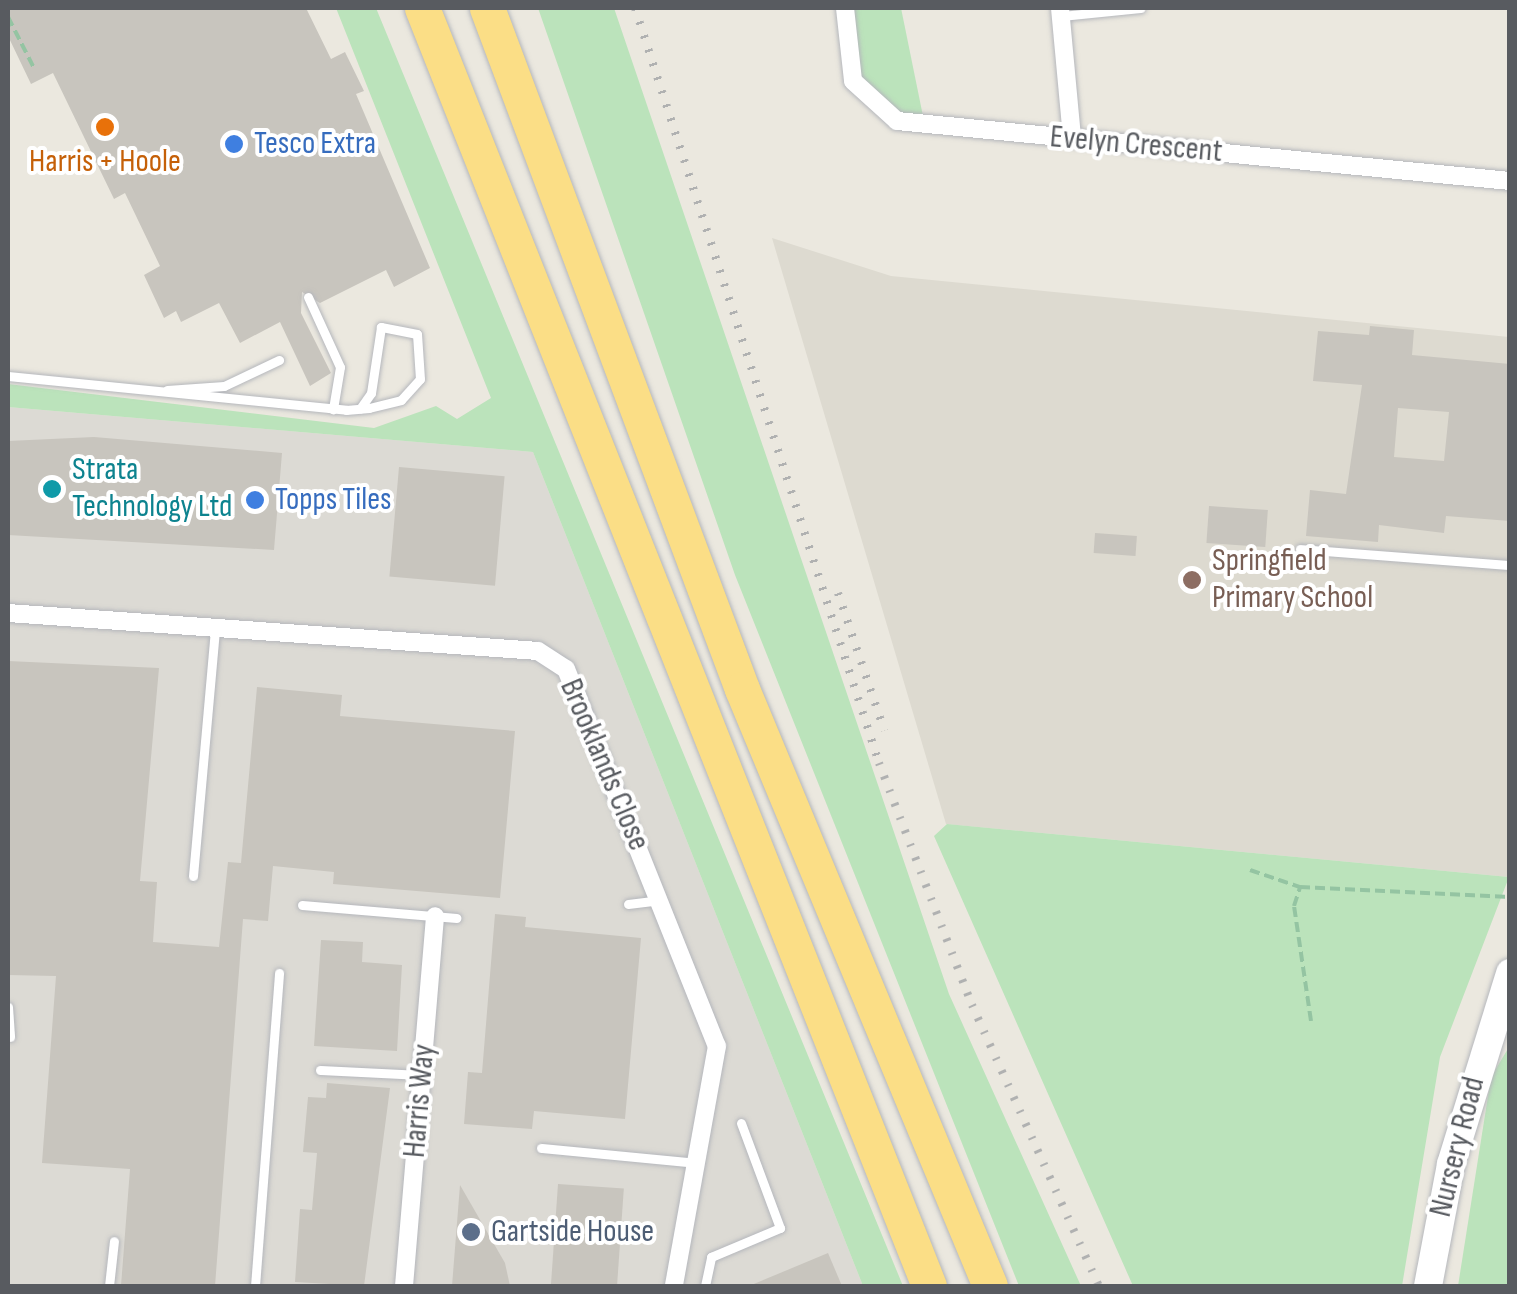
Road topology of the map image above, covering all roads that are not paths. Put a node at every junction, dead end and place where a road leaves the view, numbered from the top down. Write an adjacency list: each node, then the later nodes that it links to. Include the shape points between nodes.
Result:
1 (422, 8): 42 (highway)
2 (487, 8): 9 (highway)
3 (506, 8): 9 (highway)
4 (844, 8): 7 (street, Evelyn Crescent, via 853,81 897,121)
5 (1142, 8): 6 (lane)
6 (1060, 12): 7 (street)
7 (1072, 138): 8 (street, Evelyn Crescent)
8 (1510, 181)
9 (564, 214): 43 (highway, via 742,689)
10 (308, 297): 14 (lane, via 340,366)
11 (279, 360): 13 (lane, via 224,386)
12 (8, 376): 13 (lane)
13 (164, 392): 14 (lane)
14 (333, 409): 15 (lane)
15 (360, 409): 15 (lane, via 401,400 420,379 417,334 381,326 371,393)
16 (1300, 549): 17 (lane)
17 (1510, 565)
18 (8, 613): 19 (street, Brooklands Close)
19 (214, 630): 20 (lane); 21 (street, Brooklands Close, via 538,651 566,669)
20 (193, 876)
21 (662, 900): 22 (lane); 35 (street, Brooklands Close, via 717,1046)
22 (628, 904)
23 (302, 905): 24 (lane)
24 (434, 916): 25 (lane); 32 (street, Harris Way)
25 (456, 918)
26 (279, 973): 38 (lane)
27 (1510, 973): 29 (street, Nursery Road)
28 (8, 1006): 30 (lane)
29 (1502, 1012): 44 (street, Nursery Road)
30 (10, 1037)
31 (320, 1070): 32 (lane)
32 (422, 1075): 39 (street, Harris Way)
33 (741, 1124): 41 (lane, via 780,1228 711,1258)
34 (541, 1148): 35 (lane)
35 (699, 1163): 40 (street, Brooklands Close)
36 (114, 1242): 37 (lane)
37 (110, 1286)
38 (255, 1286)
39 (404, 1286)
40 (674, 1286)
41 (704, 1286)
42 (929, 1286)
43 (990, 1286)
44 (1428, 1286)

